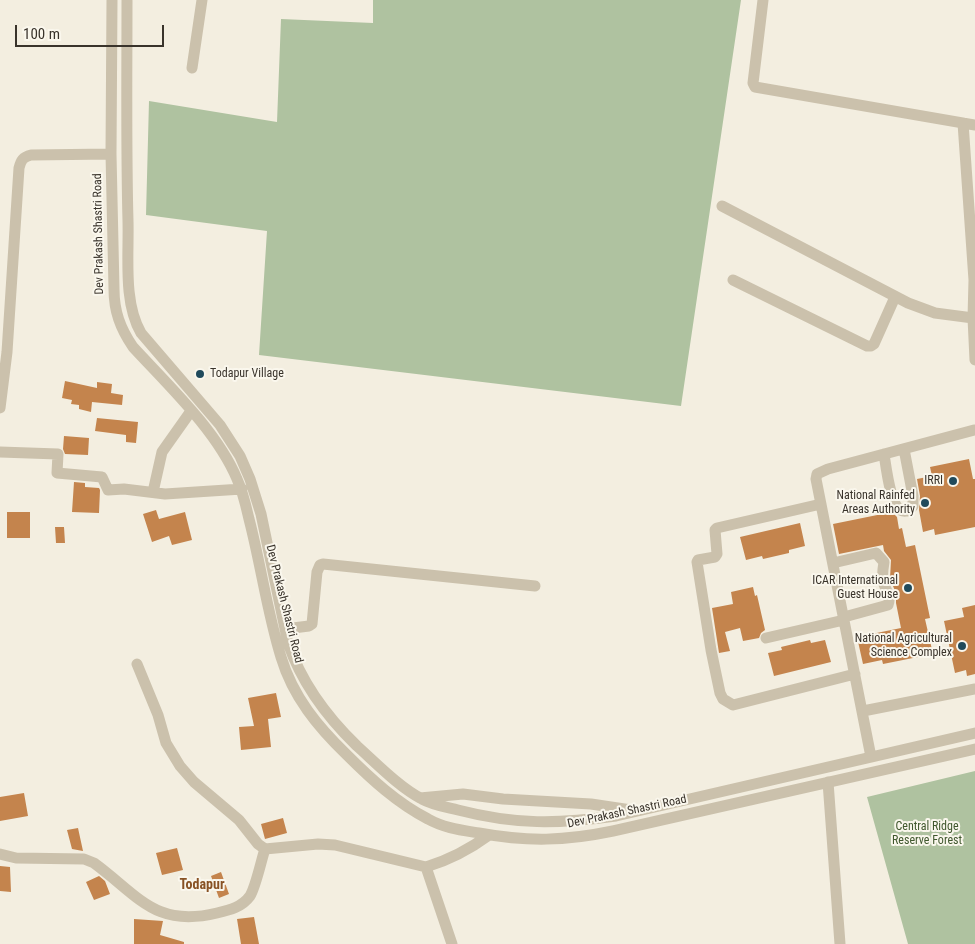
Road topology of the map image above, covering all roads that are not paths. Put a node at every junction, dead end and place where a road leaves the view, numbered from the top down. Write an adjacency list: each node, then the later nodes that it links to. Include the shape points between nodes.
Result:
1 (112, 0): 8 (street, Dev Prakash Shastri Road)
2 (127, 0): 7 (street, Dev Prakash Shastri Road)
3 (202, 0): 5 (street)
4 (764, 0): 6 (street, via 755,87)
5 (192, 68)
6 (969, 124): 11 (street)
7 (126, 147): 8 (street); 28 (street, Dev Prakash Shastri Road, via 129,289 133,313 142,333 220,425 240,456 261,514)
8 (111, 150): 15 (street, via 32,155 21,161); 16 (street, Dev Prakash Shastri Road, via 114,301 119,321 133,347)
9 (722, 206): 12 (street)
10 (733, 280): 12 (street, via 867,346 874,344)
11 (974, 280): 13 (street)
12 (895, 297): 13 (street, via 935,313)
13 (973, 318): 14 (street)
14 (975, 360)
15 (0, 408)
16 (191, 411): 22 (street, Dev Prakash Shastri Road, via 225,454); 23 (street, via 162,452)
17 (975, 421): 18 (street)
18 (975, 430): 19 (street)
19 (904, 449): 21 (street); 21 (street, via 913,496 913,506 908,511 898,508 893,498)
20 (0, 452): 23 (street, via 58,454 57,473 102,477 108,490)
21 (884, 454): 24 (street, via 817,474)
22 (242, 489): 23 (street); 41 (street, Dev Prakash Shastri Road, via 282,658 291,685 305,708 341,750 399,802 439,824)
23 (153, 492)
24 (821, 504): 25 (street); 31 (street, via 715,530 717,554 697,562 711,650 720,693 723,699 733,704)
25 (833, 563): 27 (street); 27 (street, via 876,553 884,562 883,580 889,592 888,605)
26 (535, 586): 28 (street, via 323,564 317,572 312,624)
27 (844, 619): 29 (street); 31 (street)
28 (285, 629): 38 (street, Dev Prakash Shastri Road, via 304,681 326,713 386,772)
29 (766, 638)
30 (137, 664): 42 (street, via 166,743 180,766 240,820)
31 (855, 674): 33 (street)
32 (975, 689): 33 (street)
33 (863, 712): 36 (street)
34 (975, 734): 36 (street, Dev Prakash Shastri Road)
35 (975, 749): 37 (street, Dev Prakash Shastri Road)
36 (871, 757): 39 (street, Dev Prakash Shastri Road)
37 (828, 782): 41 (street, Dev Prakash Shastri Road, via 596,834 536,840); 46 (street)
38 (420, 798): 39 (street, via 463,794); 40 (street, Dev Prakash Shastri Road)
39 (637, 810): 40 (street, Dev Prakash Shastri Road, via 616,816 559,822)
40 (500, 819): 41 (street)
41 (493, 836): 44 (street)
42 (265, 849): 43 (street, via 251,894 244,903 234,910 187,918 152,909 94,863 84,859 16,858); 44 (street, via 335,845)
43 (0, 854)
44 (426, 867): 45 (street)
45 (452, 944)
46 (840, 944)

